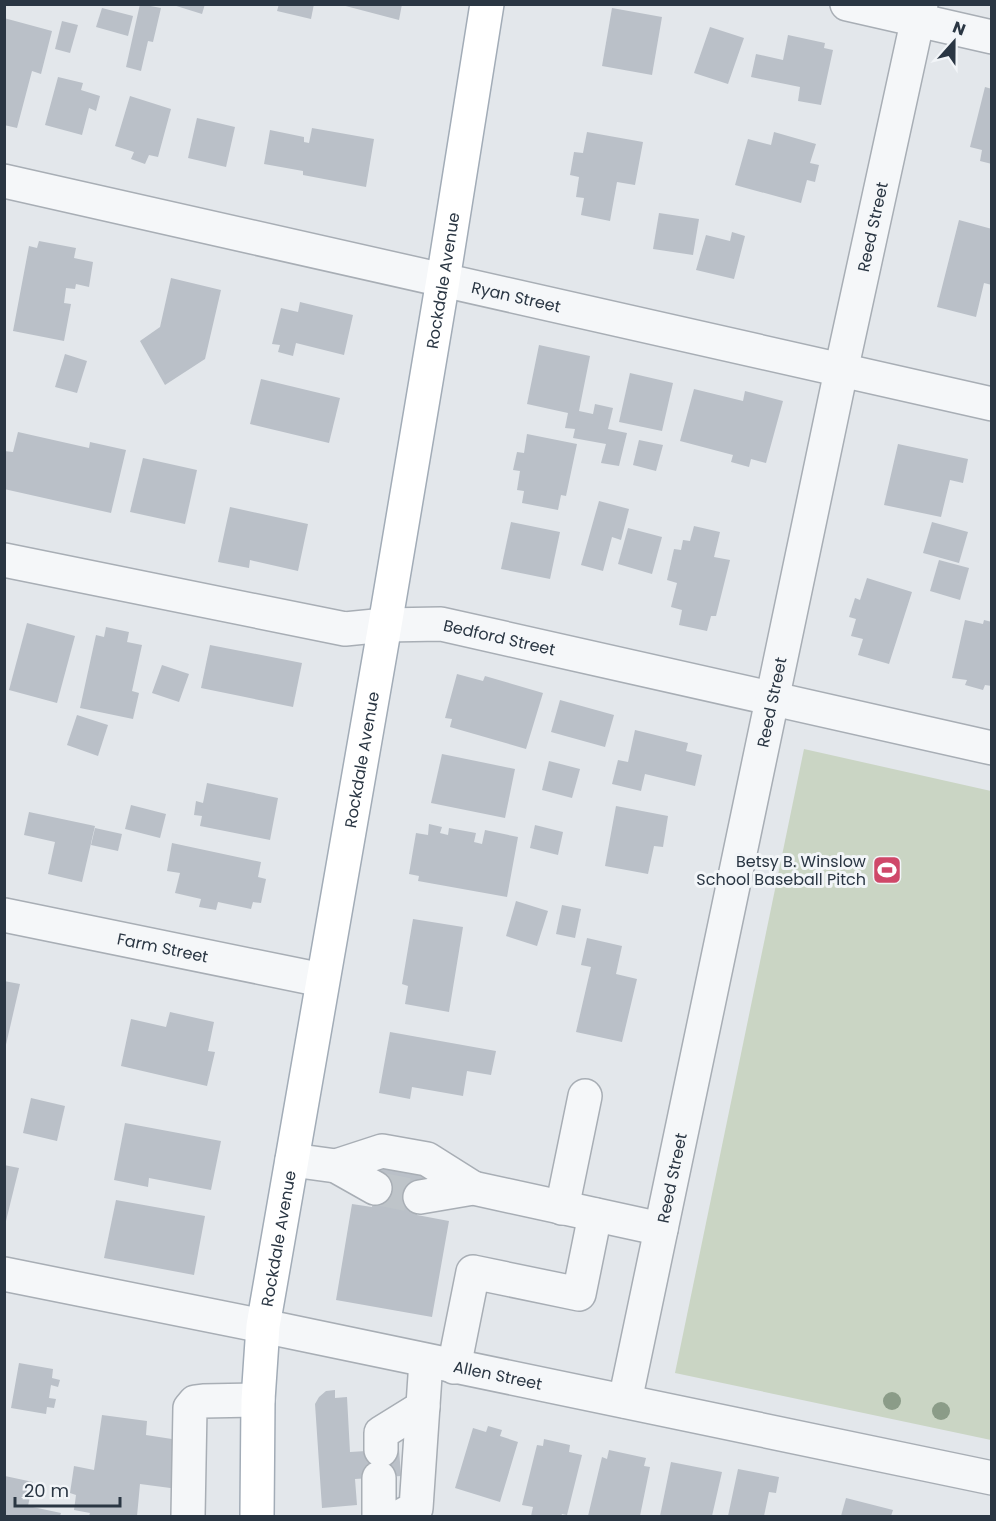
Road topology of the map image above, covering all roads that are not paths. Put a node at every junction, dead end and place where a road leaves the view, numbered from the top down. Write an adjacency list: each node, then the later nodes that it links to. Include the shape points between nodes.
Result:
1 (487, 4): 6 (main road, Rockdale Avenue)
2 (847, 4): 3 (street)
3 (920, 12): 4 (street); 7 (street, Reed Street)
4 (992, 37)
5 (4, 181): 6 (street, Ryan Street)
6 (443, 280): 7 (street, Ryan Street); 10 (main road, Rockdale Avenue)
7 (842, 370): 8 (street, Ryan Street); 11 (street, Reed Street)
8 (992, 404)
9 (4, 560): 10 (street, Bedford Street, via 345,628)
10 (385, 625): 11 (street, Bedford Street, via 441,624); 14 (main road, Rockdale Avenue)
11 (774, 699): 12 (street, Bedford Street); 23 (street, Reed Street)
12 (992, 748)
13 (4, 915): 14 (street, Farm Street)
14 (322, 980): 16 (main road, Rockdale Avenue)
15 (585, 1096): 21 (street)
16 (292, 1160): 17 (street); 25 (main road, Rockdale Avenue)
17 (336, 1166): 18 (street); 19 (street, via 382,1151 427,1159)
18 (375, 1188)
19 (473, 1188): 20 (street); 21 (street)
20 (420, 1197)
21 (562, 1208): 22 (street)
22 (596, 1215): 23 (street); 26 (street, via 579,1294 473,1272)
23 (662, 1228): 28 (street, Reed Street)
24 (4, 1275): 25 (street, Allen Street)
25 (263, 1326): 26 (street, Allen Street); 27 (main road, Rockdale Avenue)
26 (440, 1364): 28 (street, Allen Street); 29 (street)
27 (258, 1400): 31 (street, via 203,1401 190,1408); 32 (main road, Rockdale Avenue)
28 (625, 1401): 30 (street, Allen Street)
29 (423, 1407): 33 (street, via 381,1433); 34 (street, via 416,1508)
30 (992, 1478)
31 (188, 1516)
32 (257, 1516)
33 (379, 1516)
34 (401, 1516)

